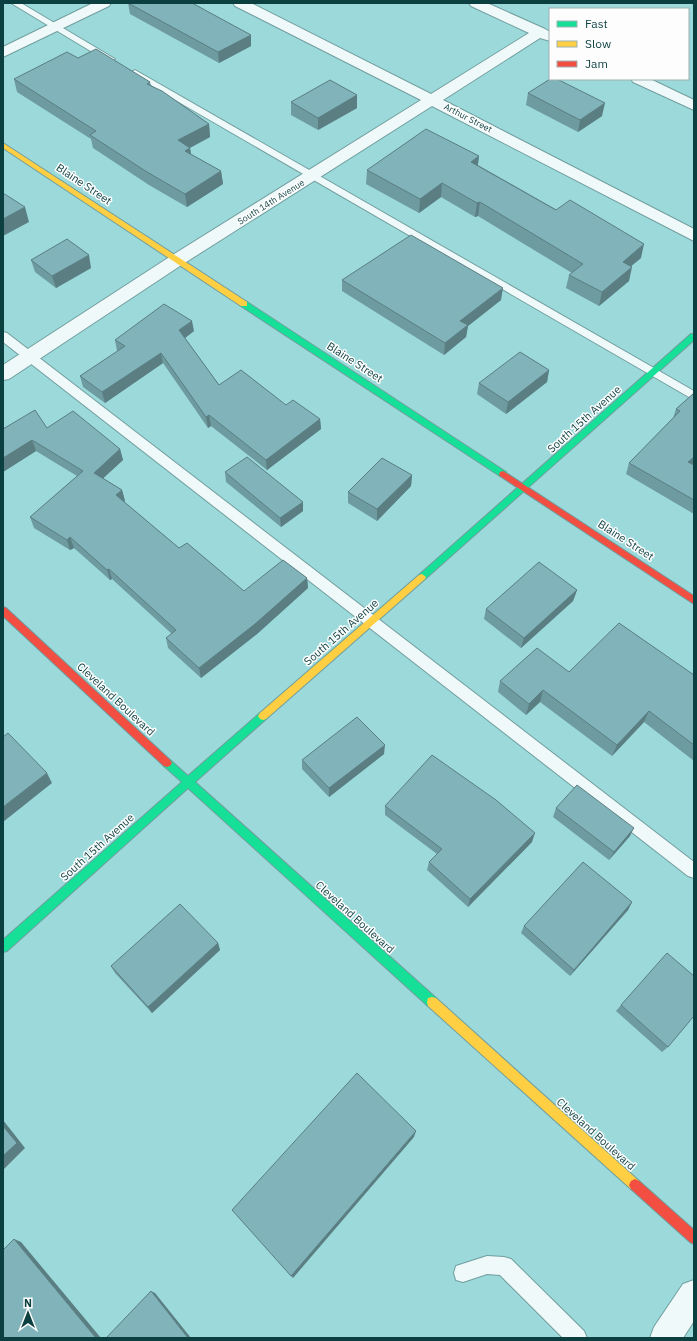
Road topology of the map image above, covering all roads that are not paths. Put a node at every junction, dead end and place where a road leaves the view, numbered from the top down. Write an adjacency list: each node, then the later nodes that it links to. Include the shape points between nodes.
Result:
1 (15, 3): 5 (lane)
2 (104, 3): 5 (street)
3 (240, 3): 9 (street, Arthur Street)
4 (476, 3): 6 (street)
5 (55, 27): 7 (street); 12 (lane)
6 (545, 35): 9 (street, South 14th Avenue)
7 (3, 53)
8 (640, 80): 10 (street)
9 (434, 101): 12 (street, South 14th Avenue); 13 (street, Arthur Street)
10 (694, 106)
11 (3, 145): 14 (main road, Blaine Street)
12 (313, 176): 14 (street, South 14th Avenue); 18 (lane)
13 (694, 236)
14 (177, 260): 17 (street, South 14th Avenue); 21 (main road, Blaine Street)
15 (3, 336): 17 (lane)
16 (694, 336): 18 (main road, South 15th Avenue)
17 (30, 356): 19 (street, South 14th Avenue); 24 (lane)
18 (654, 372): 20 (lane); 21 (main road, South 15th Avenue)
19 (3, 374)
20 (694, 396)
21 (525, 488): 22 (main road, Blaine Street); 24 (main road, South 15th Avenue)
22 (694, 600)
23 (3, 611): 25 (main road, Cleveland Boulevard)
24 (371, 622): 25 (main road, South 15th Avenue); 26 (lane)
25 (187, 782): 27 (main road, South 15th Avenue); 28 (main road, Cleveland Boulevard)
26 (694, 871)
27 (3, 947)
28 (694, 1238)
29 (463, 1273): 31 (lane, via 487,1265 504,1266)
30 (694, 1295): 32 (street)
31 (577, 1338)
32 (665, 1338)

